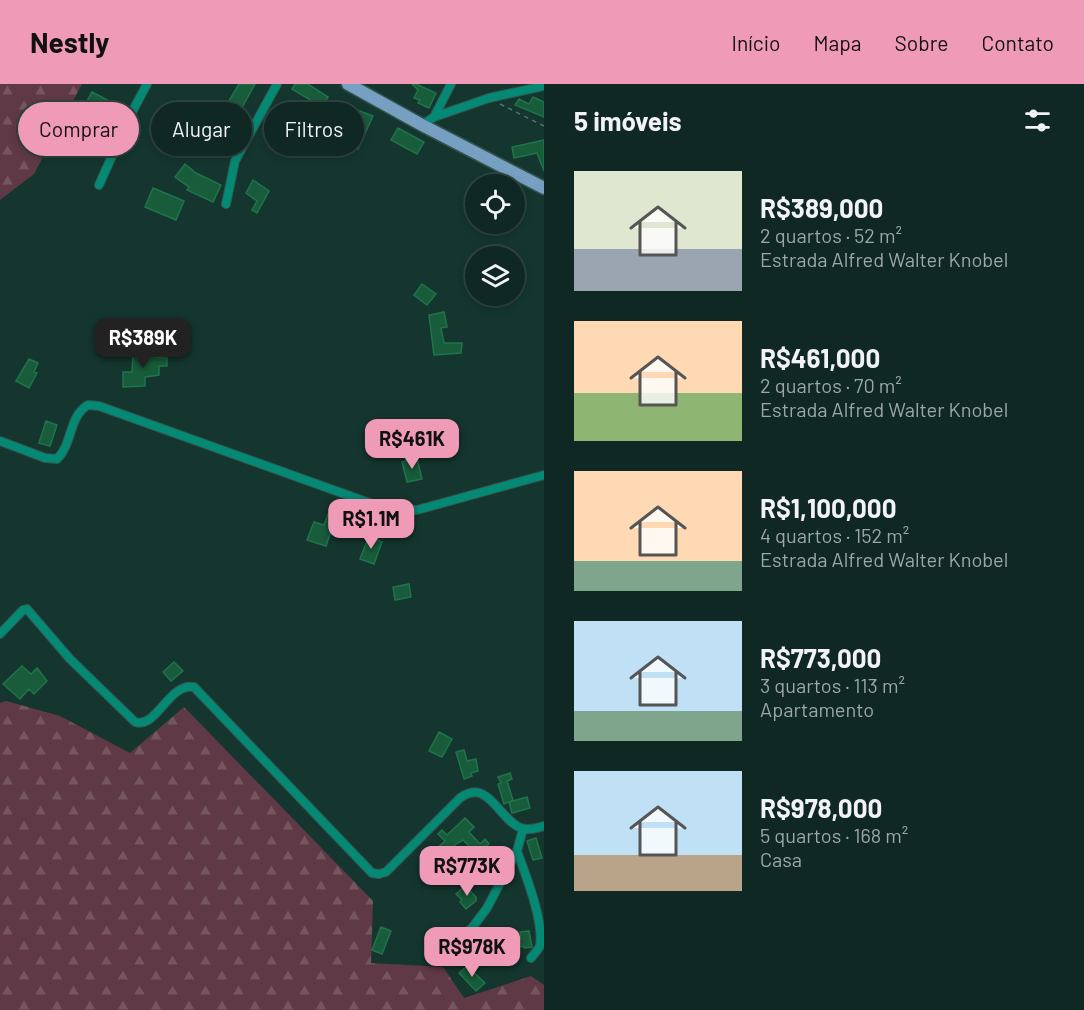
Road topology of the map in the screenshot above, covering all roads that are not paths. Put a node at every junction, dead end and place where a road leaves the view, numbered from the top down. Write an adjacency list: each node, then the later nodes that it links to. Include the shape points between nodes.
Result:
1 (147, 84): 8 (street)
2 (277, 84): 10 (street, via 235,161)
3 (348, 84): 7 (main road)
4 (451, 84): 6 (street)
5 (544, 86): 6 (street, via 489,98)
6 (434, 117): 7 (street)
7 (422, 125): 9 (main road)
8 (99, 186)
9 (544, 187)
10 (226, 204)
11 (0, 441): 12 (street, via 57,459 78,413 88,405 99,406 398,511 433,507)
12 (544, 476)
13 (0, 634): 15 (street, via 27,609 70,659 135,722 148,720 179,689 189,686 199,690 376,874 386,872 460,798 471,792 486,796)
14 (544, 826): 15 (street)
15 (523, 829): 16 (street)
16 (517, 851): 17 (street, via 483,915); 18 (street, via 542,934 539,948)
17 (455, 940)
18 (531, 957)

